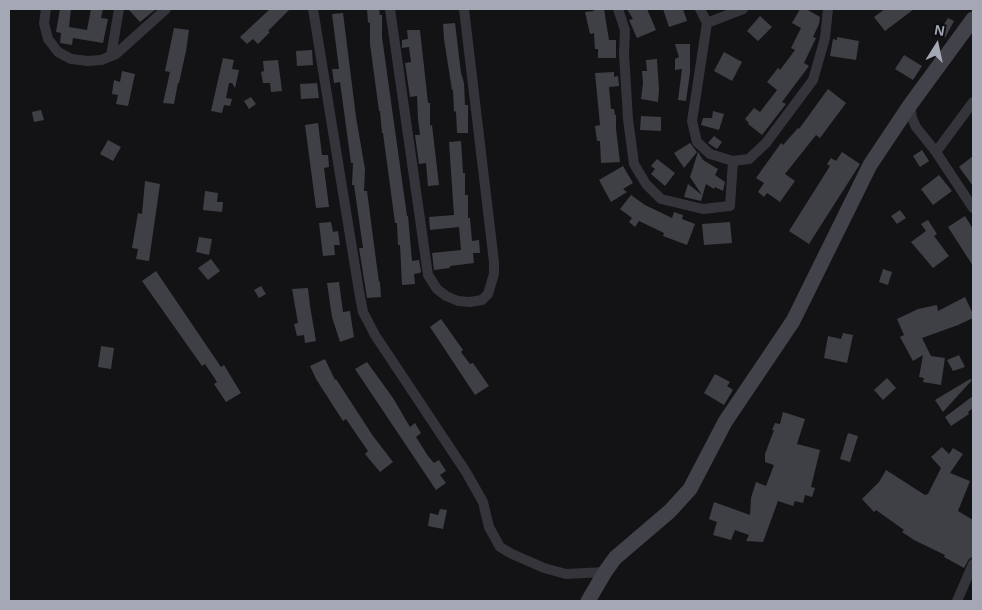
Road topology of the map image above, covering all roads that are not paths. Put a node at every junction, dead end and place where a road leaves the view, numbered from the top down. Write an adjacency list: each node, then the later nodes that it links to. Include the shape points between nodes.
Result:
1 (46, 9): 13 (street, via 44,23 48,39 58,52 71,59 88,61)
2 (119, 9): 13 (street)
3 (166, 9): 13 (street)
4 (313, 9): 20 (street, via 359,291 375,335 466,472 483,502 489,527 500,547 544,568 566,574)
5 (390, 9): 6 (street, via 428,275 446,296 470,302 482,300 488,294 494,262)
6 (464, 9)
7 (618, 9): 17 (street, via 625,30 628,119 634,164 646,184 661,199 703,209 730,206)
8 (700, 9): 12 (street)
9 (743, 9): 12 (street)
10 (828, 9): 17 (street, via 823,47 813,80 766,142 749,159)
11 (973, 19): 15 (main road)
12 (707, 23): 17 (street, via 692,121 696,142 710,154)
13 (111, 56)
14 (973, 102): 16 (street)
15 (910, 104): 16 (street, via 916,127); 20 (main road, via 870,165 793,321 725,422 690,489)
16 (936, 152): 18 (street)
17 (733, 161)
18 (973, 208)
19 (973, 564): 22 (street)
20 (604, 572): 21 (main road)
21 (588, 601)
22 (957, 601)

